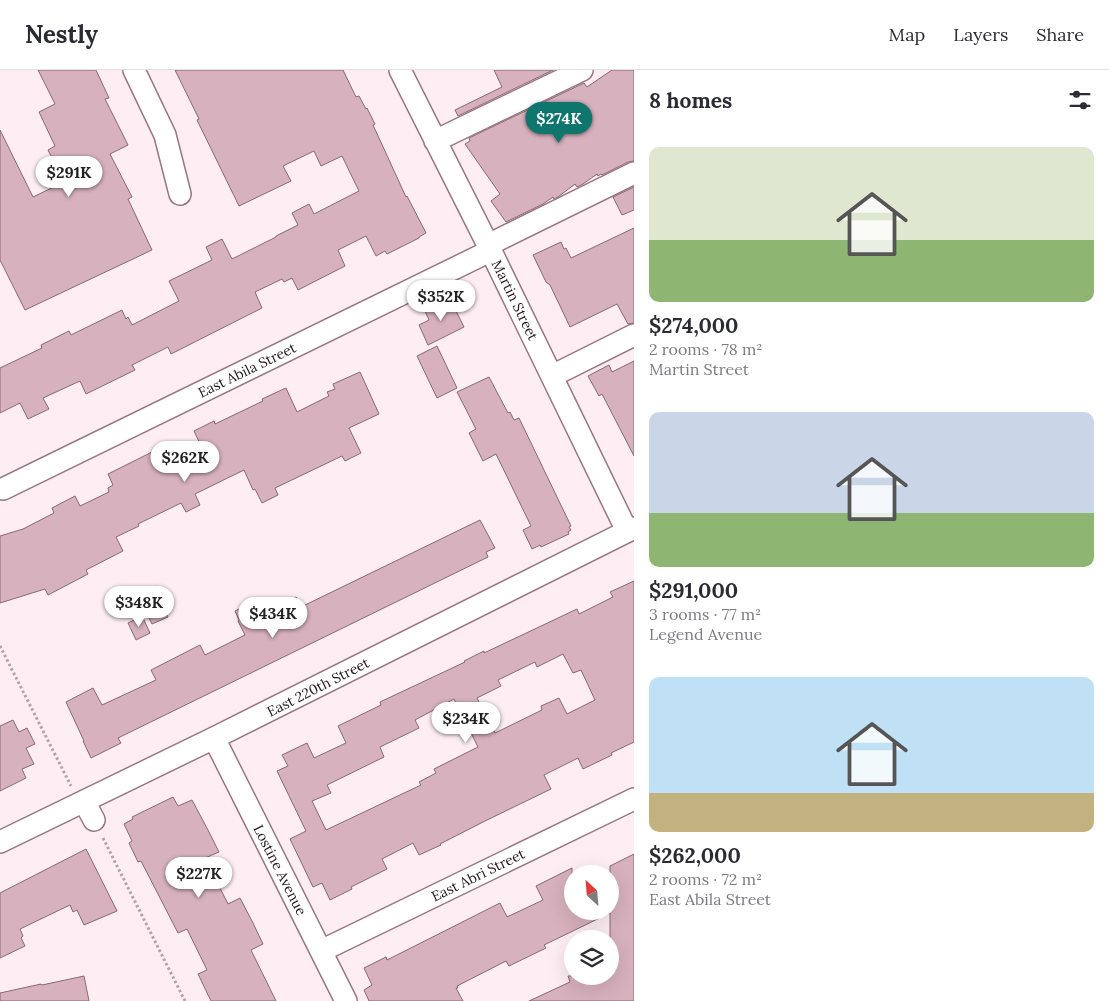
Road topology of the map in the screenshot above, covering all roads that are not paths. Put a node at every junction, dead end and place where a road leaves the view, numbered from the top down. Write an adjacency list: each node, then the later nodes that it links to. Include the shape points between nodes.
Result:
1 (134, 70): 6 (street, via 165,135)
2 (400, 70): 4 (street, Martin Street)
3 (582, 70): 4 (street)
4 (436, 141): 7 (street, Martin Street)
5 (634, 173): 7 (street, East Abila Street)
6 (180, 194)
7 (489, 248): 9 (street, Martin Street); 10 (street, East Abila Street)
8 (634, 335): 9 (street)
9 (552, 376): 11 (street, Martin Street)
10 (3, 489)
11 (631, 530): 12 (street, East 220th Street)
12 (214, 738): 14 (street, East 220th Street, via 86,808); 15 (street, Lostine Avenue)
13 (634, 799): 15 (street, East Abri Street)
14 (0, 842)
15 (321, 951): 16 (street, Lostine Avenue)
16 (346, 1001)

